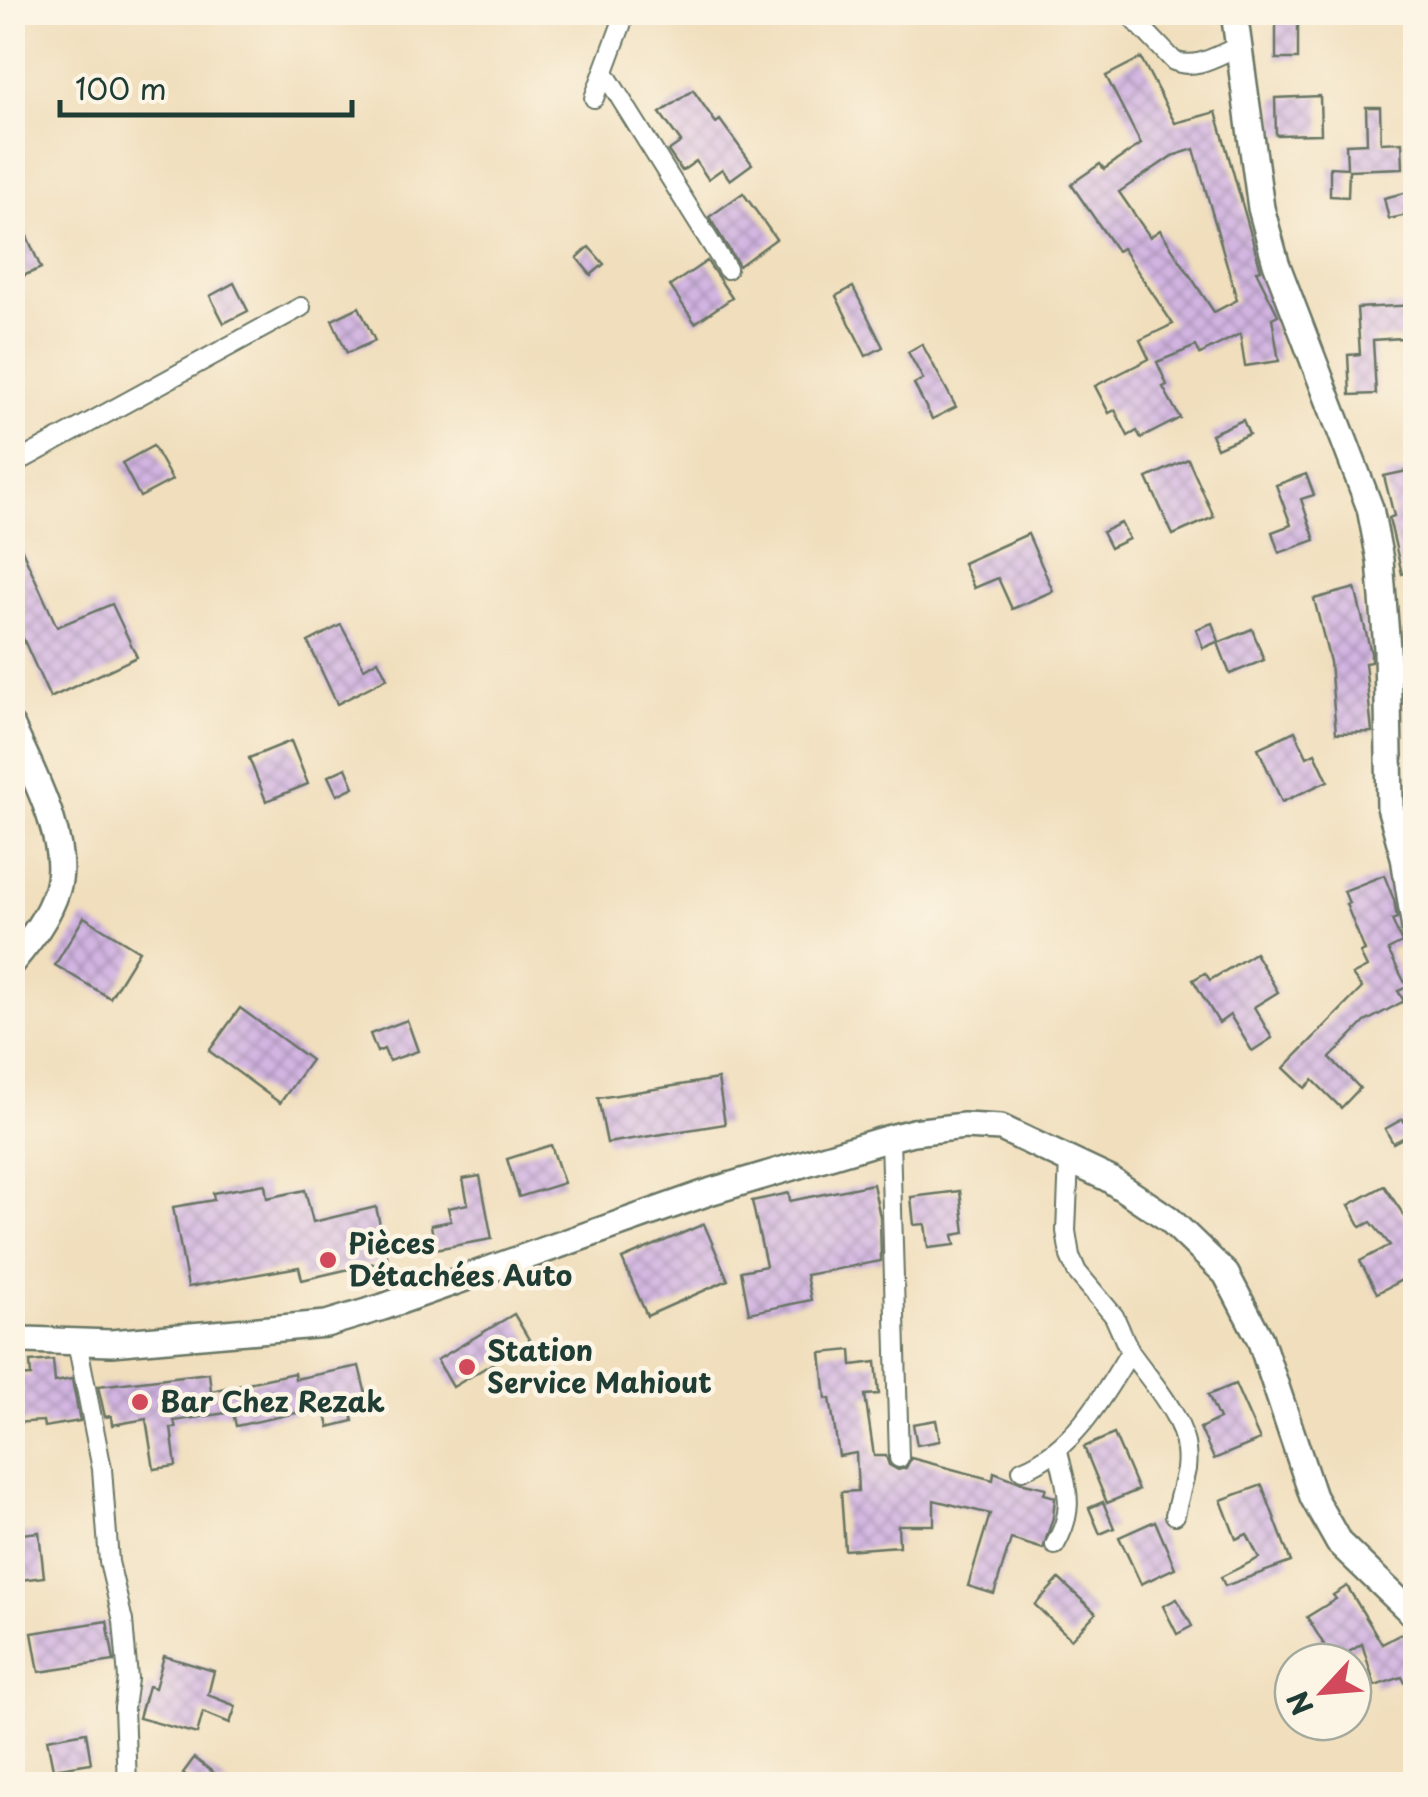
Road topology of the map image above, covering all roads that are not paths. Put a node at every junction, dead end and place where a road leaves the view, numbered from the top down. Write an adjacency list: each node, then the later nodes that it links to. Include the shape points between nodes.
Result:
1 (626, 12): 5 (street)
2 (1126, 12): 4 (street, via 1184,65)
3 (1234, 12): 4 (main road)
4 (1237, 48): 11 (main road, via 1276,263 1370,508 1388,648 1390,807)
5 (604, 72): 6 (street); 7 (street)
6 (594, 98)
7 (727, 269)
8 (301, 307): 9 (street)
9 (12, 465)
10 (12, 727): 12 (main road, via 53,830 58,886 38,931)
11 (1416, 935)
12 (12, 962)
13 (890, 1138): 14 (main road, via 964,1126 1000,1128); 16 (main road, via 712,1191 326,1324); 19 (street)
14 (1069, 1159): 17 (street, via 1070,1256 1114,1316); 23 (main road, via 1169,1219 1226,1274 1260,1339 1313,1497 1339,1543)
15 (12, 1334): 16 (main road)
16 (77, 1342): 24 (street, via 102,1470 108,1562 123,1621)
17 (1130, 1352): 18 (street); 21 (street, via 1185,1440)
18 (1058, 1451): 20 (street); 22 (street, via 1070,1503)
19 (898, 1458)
20 (1022, 1470)
21 (1175, 1515)
22 (1054, 1545)
23 (1416, 1617)
24 (127, 1784)

